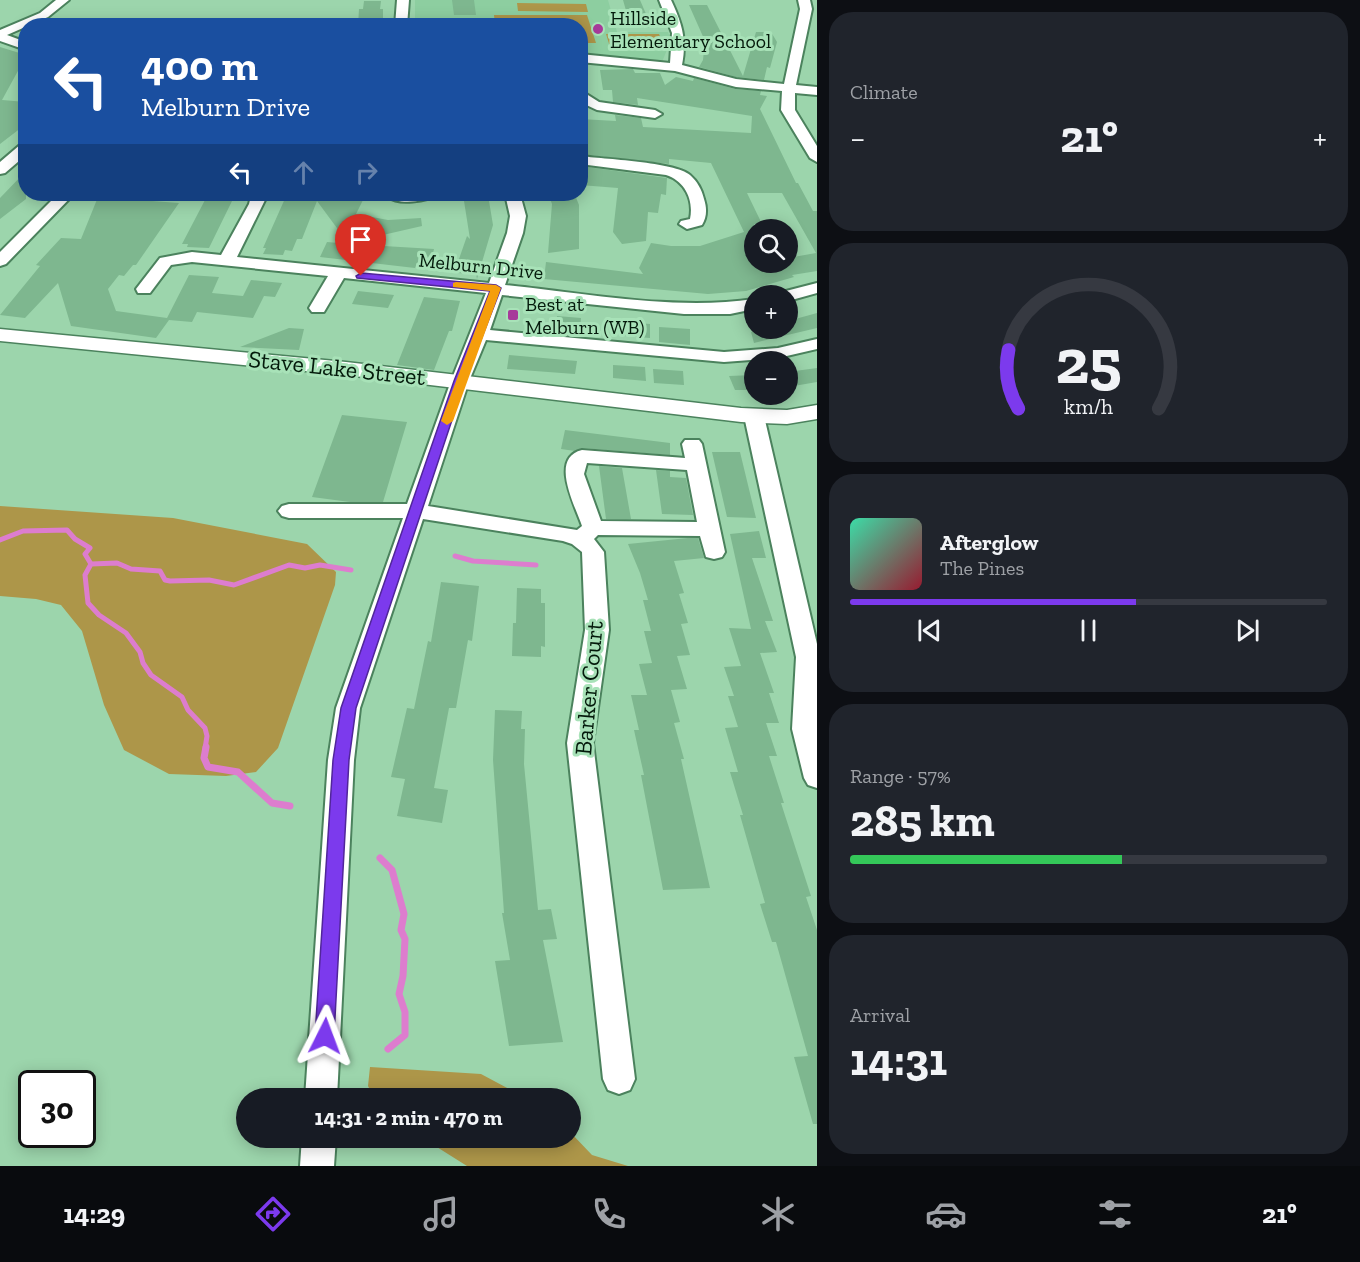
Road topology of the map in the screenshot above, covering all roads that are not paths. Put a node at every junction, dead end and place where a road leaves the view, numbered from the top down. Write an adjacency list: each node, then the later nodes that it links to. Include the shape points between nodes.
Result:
1 (63, 0): 5 (street)
2 (403, 0): 6 (street)
3 (666, 0): 11 (street, via 679,30)
4 (804, 0): 12 (street, via 806,9)
5 (37, 18)
6 (402, 18)
7 (18, 27): 8 (street)
8 (0, 35): 9 (street)
9 (18, 43)
10 (588, 59): 11 (street)
11 (675, 67): 12 (street, via 736,83)
12 (789, 89): 13 (street); 16 (street, via 788,110)
13 (817, 91)
14 (588, 102): 15 (street)
15 (655, 114)
16 (815, 152)
17 (18, 154): 19 (street)
18 (588, 161): 23 (street, via 678,174 690,185 700,210 696,222)
19 (0, 171)
20 (59, 201): 25 (street)
21 (258, 201): 26 (street)
22 (515, 201): 29 (street, via 518,216 515,233)
23 (687, 224)
24 (0, 238): 25 (street)
25 (17, 243): 27 (street)
26 (227, 260): 28 (street, Melburn Drive); 31 (street, Melburn Drive, via 181,257 166,261)
27 (0, 261)
28 (338, 274): 29 (street, Melburn Drive); 36 (street)
29 (496, 288): 34 (street, Melburn Drive, via 684,309); 37 (street)
30 (817, 288): 32 (street)
31 (144, 289)
32 (798, 294)
33 (798, 298): 35 (street)
34 (744, 306)
35 (817, 307)
36 (318, 308)
37 (480, 334): 39 (street, via 724,357 778,353); 40 (street)
38 (0, 335): 40 (main road, Stave Lake Street)
39 (817, 344)
40 (460, 381): 42 (main road, Stave Lake Street); 46 (street)
41 (817, 412): 42 (main road, Stave Lake Street)
42 (754, 416): 50 (street, via 808,657 805,729)
43 (692, 444): 44 (street)
44 (697, 465): 47 (street); 48 (street, Barker Court, via 582,456 574,474)
45 (289, 511): 46 (street)
46 (417, 511): 48 (street, via 566,534); 52 (street, via 354,690 344,732)
47 (710, 529): 48 (street); 49 (street)
48 (586, 533): 51 (street, Barker Court, via 593,552 597,630 580,742)
49 (714, 552)
50 (817, 778)
51 (619, 1079)
52 (322, 1088)
53 (319, 1148): 54 (street)
54 (318, 1166)

